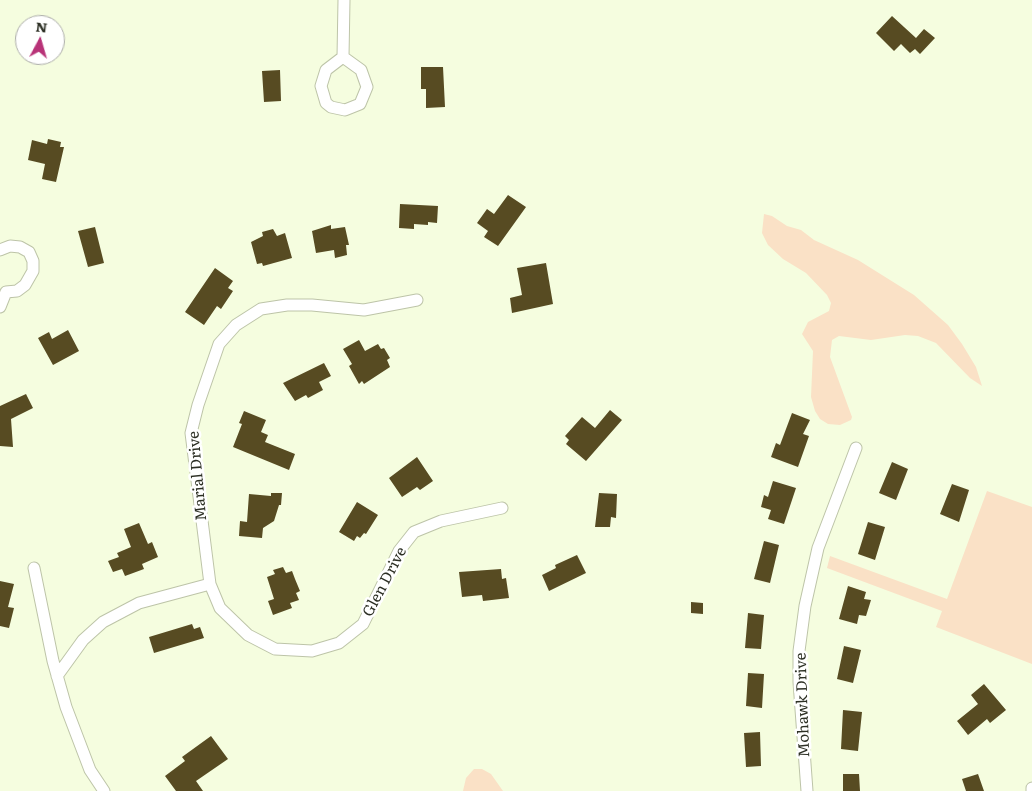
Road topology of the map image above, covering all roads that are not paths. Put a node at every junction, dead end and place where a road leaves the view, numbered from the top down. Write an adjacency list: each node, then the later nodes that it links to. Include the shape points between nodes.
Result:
1 (344, 0): 2 (street)
2 (343, 57): 2 (street, via 326,70 320,86 326,103 345,110 360,104 367,87 361,70)
3 (0, 250): 4 (street, via 20,247 33,261 33,272 25,285 17,291)
4 (3, 289): 6 (street)
5 (417, 300): 10 (street, Marial Drive, via 364,310 312,305 261,309 236,325 219,344 191,432)
6 (0, 307)
7 (856, 448): 13 (street, Mohawk Drive, via 818,548 805,606 799,682)
8 (502, 508): 10 (street, Glen Drive, via 441,520 414,532 399,551 363,624 339,643 312,651 276,649 248,635 220,608)
9 (34, 568): 11 (street)
10 (210, 584): 11 (street, via 139,603 103,622 82,640)
11 (57, 676): 12 (street, via 81,749)
12 (104, 791)
13 (807, 791)

